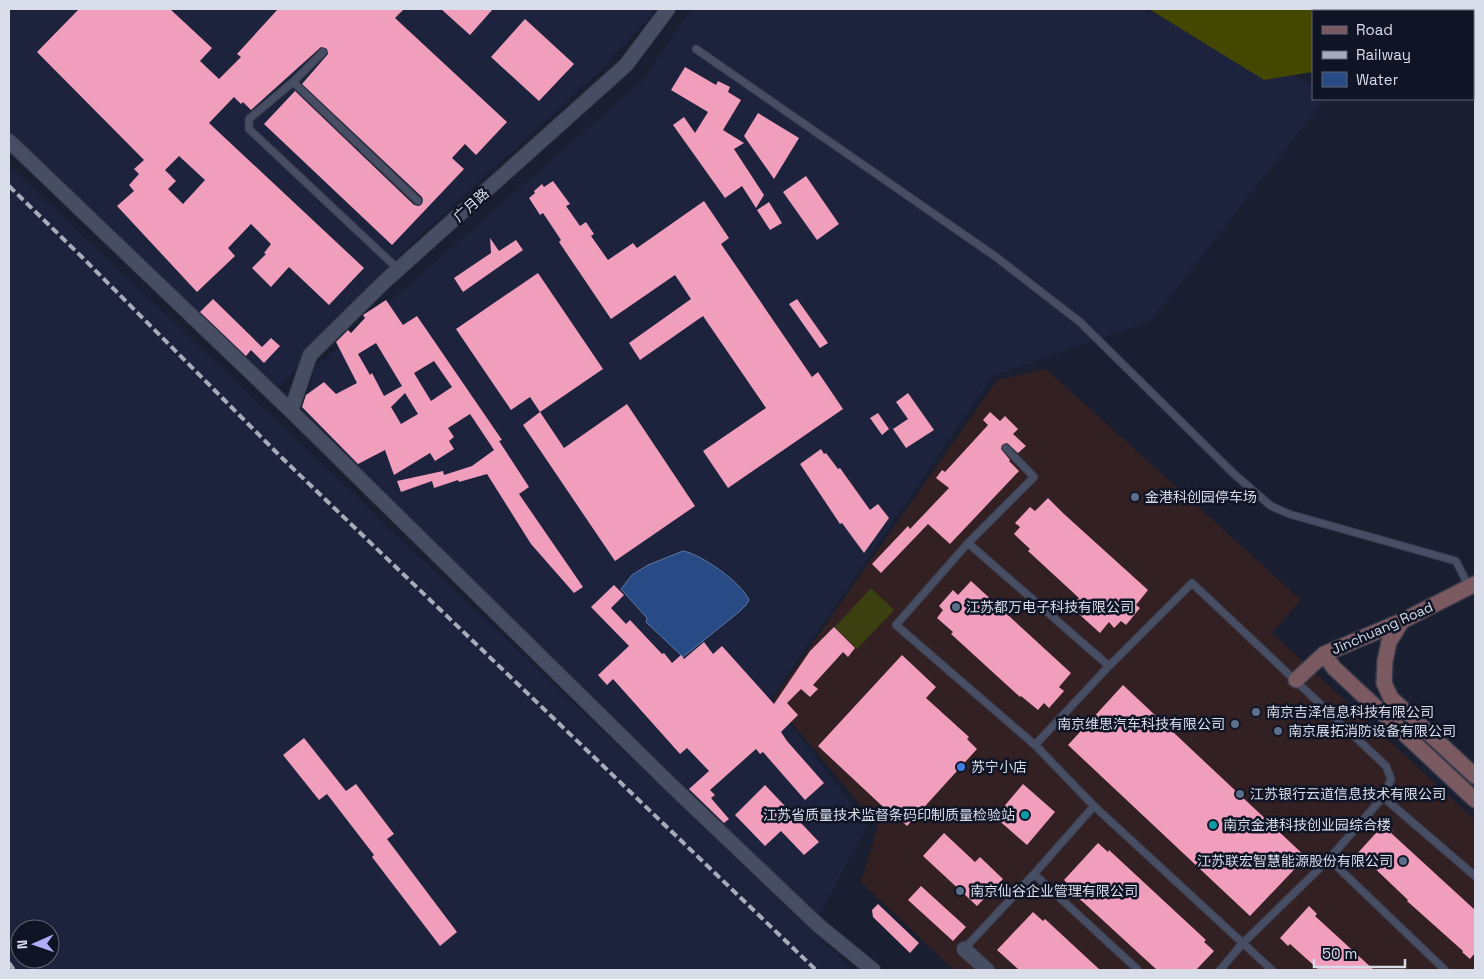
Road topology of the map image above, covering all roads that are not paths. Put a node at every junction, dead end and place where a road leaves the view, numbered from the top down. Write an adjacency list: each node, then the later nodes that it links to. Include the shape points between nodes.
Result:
1 (668, 9): 7 (street, 广月路, via 626,65)
2 (696, 49): 11 (lane, via 996,257 1080,322 1234,474 1271,506 1289,514 1456,561)
3 (323, 52): 4 (lane)
4 (294, 82): 6 (lane); 7 (lane, via 249,119 249,129)
5 (9, 141): 8 (street)
6 (418, 201)
7 (398, 269): 8 (street, 广月路, via 310,355)
8 (291, 411): 26 (street, via 671,785 818,925)
9 (1006, 448): 10 (lane, via 1034,477)
10 (968, 543): 14 (lane); 16 (lane, via 896,625)
11 (1472, 586): 12 (street, Jinchuang Road)
12 (1402, 621): 13 (street, Jinchuang Road); 17 (street, via 1390,642 1385,661 1384,683 1391,698)
13 (1324, 654): 15 (street, Jinchuang Road); 19 (street, via 1334,668)
14 (1110, 666): 15 (lane, via 1192,584); 16 (lane)
15 (1296, 680): 18 (lane, via 1386,766 1391,779)
16 (1035, 745): 20 (lane)
17 (1475, 776)
18 (1383, 797): 21 (lane); 23 (lane)
19 (1475, 800)
20 (1094, 806): 22 (lane); 24 (lane)
21 (1329, 858): 24 (lane); 31 (lane)
22 (1034, 874): 25 (lane); 28 (lane)
23 (1475, 876)
24 (1242, 944): 29 (lane); 30 (lane)
25 (964, 949): 27 (street)
26 (873, 970)
27 (986, 970)
28 (1138, 970)
29 (1220, 970)
30 (1272, 970)
31 (1445, 970)

